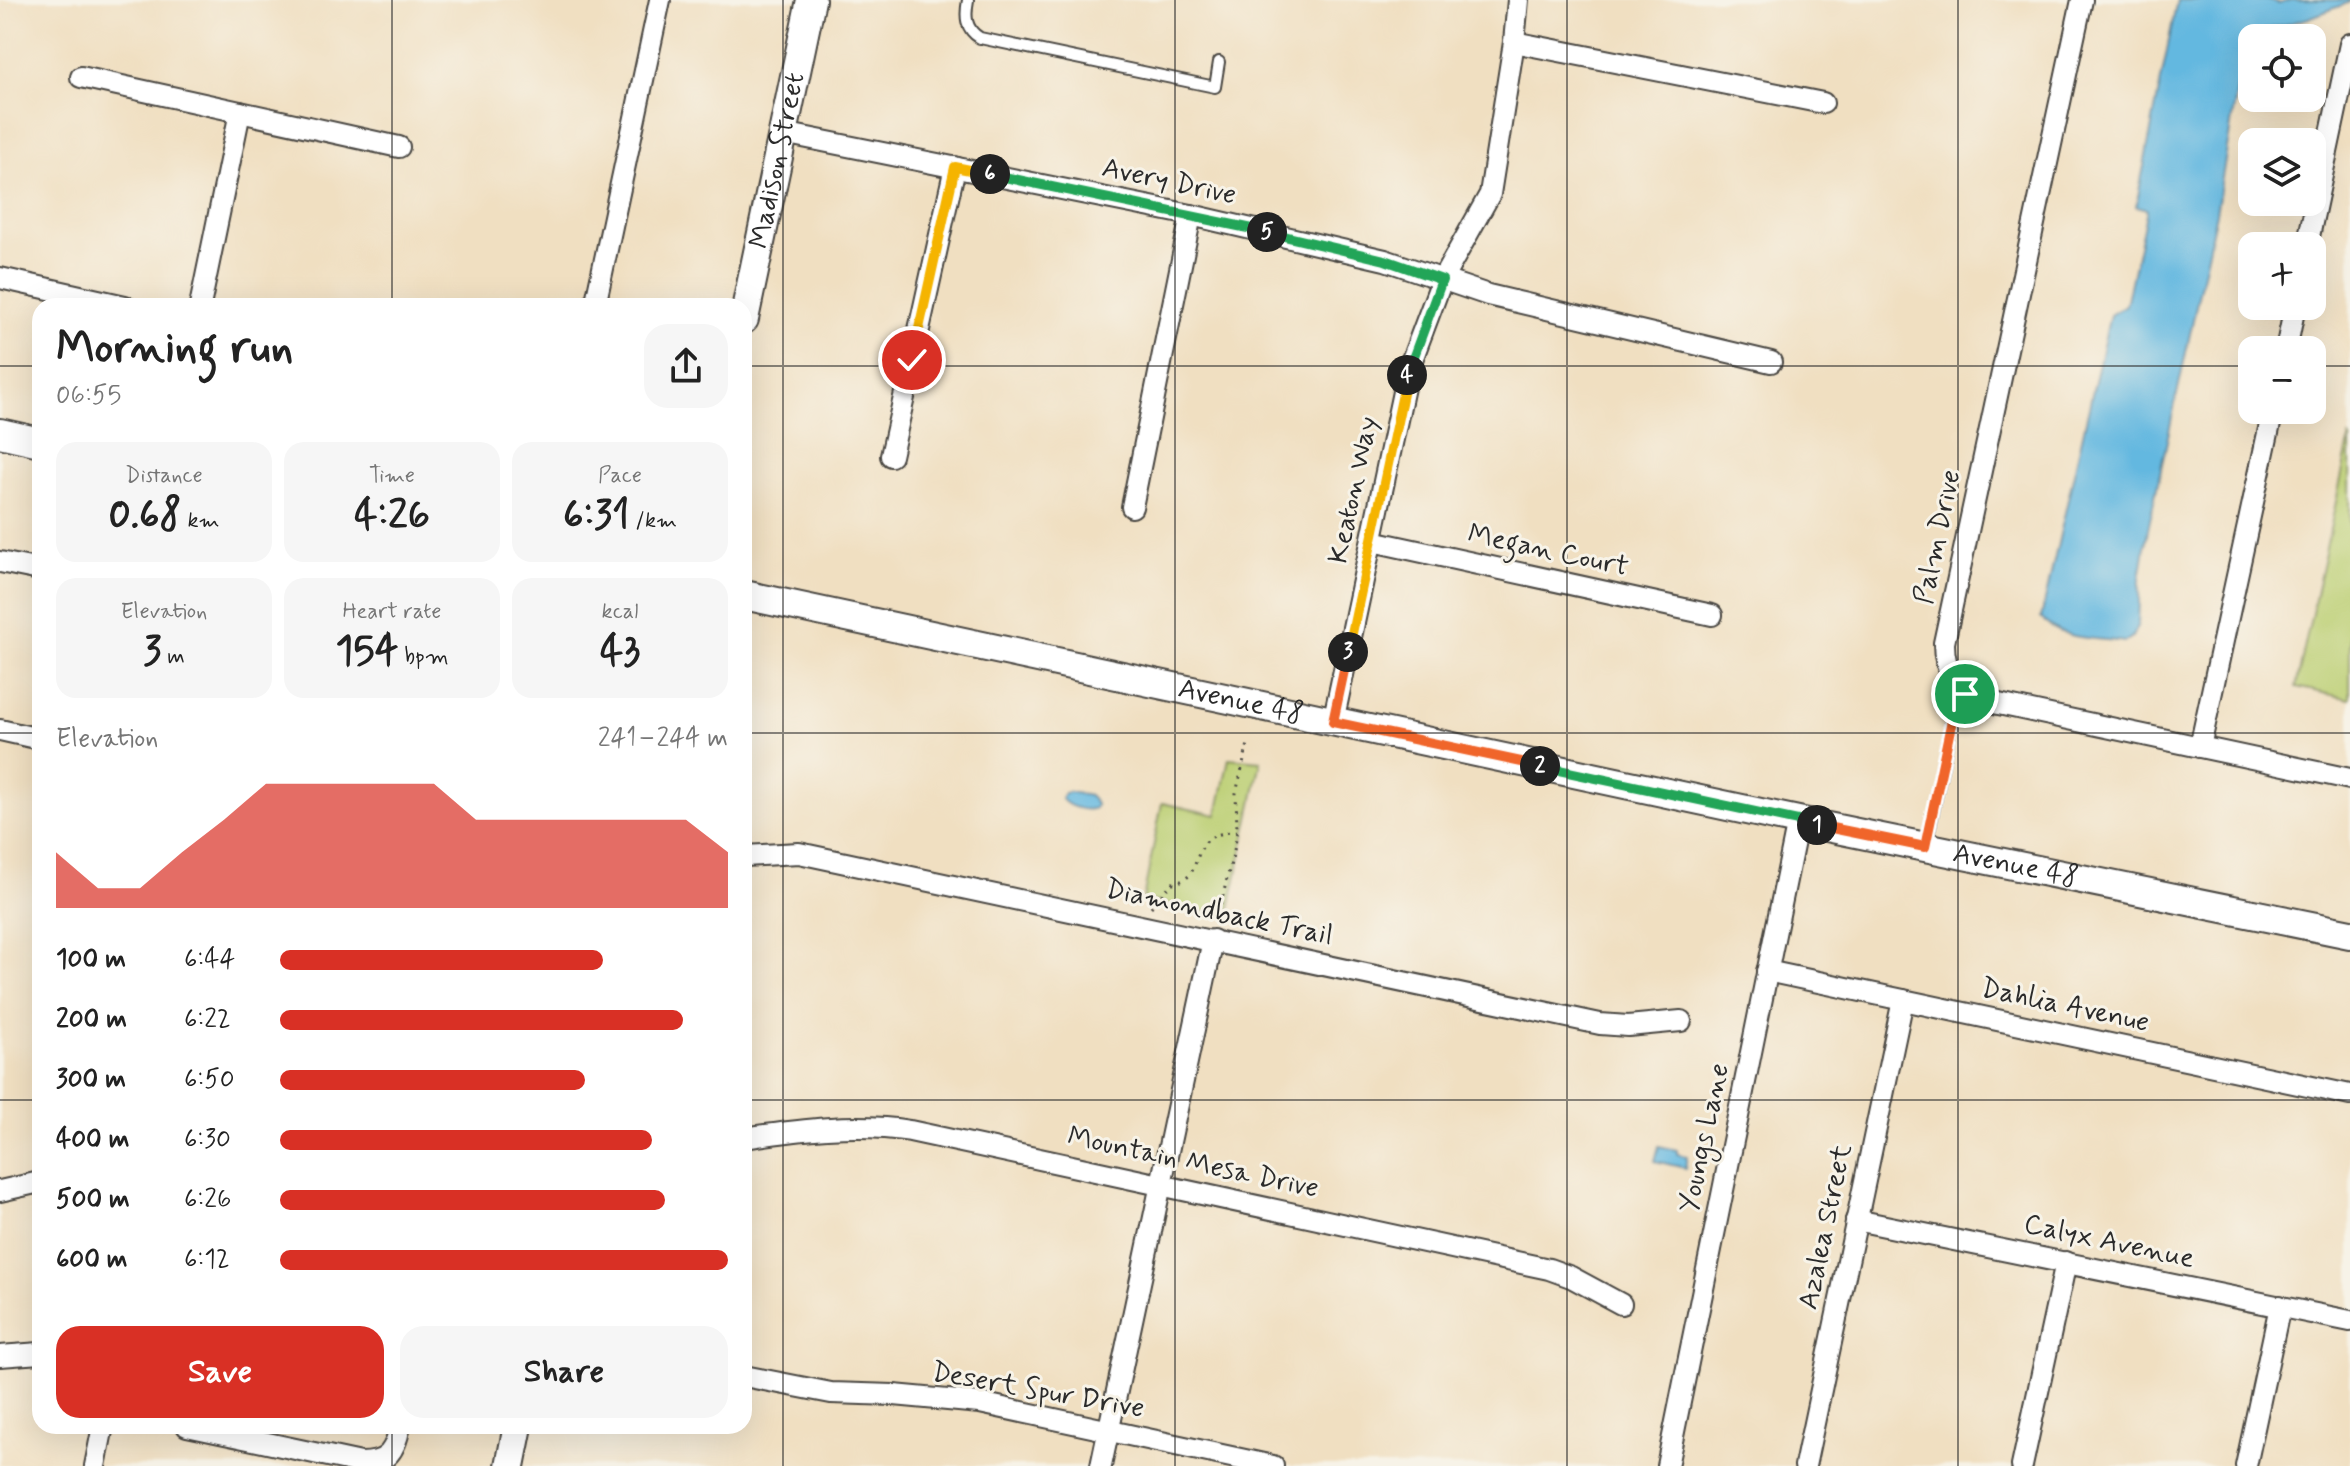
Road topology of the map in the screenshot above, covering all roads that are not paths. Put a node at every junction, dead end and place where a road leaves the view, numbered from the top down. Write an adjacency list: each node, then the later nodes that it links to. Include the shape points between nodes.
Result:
1 (660, 0): 21 (street)
2 (811, 0): 12 (main road, Madison Street)
3 (968, 0): 8 (lane, via 968,24 980,38 1215,87)
4 (1518, 0): 6 (street, Keaton Way)
5 (2082, 0): 34 (street, Palm Drive, via 1944,643 1947,669)
6 (1514, 42): 10 (street); 18 (street, Keaton Way, via 1490,194)
7 (2350, 44): 16 (street)
8 (1219, 62)
9 (81, 77): 11 (street)
10 (1823, 103)
11 (240, 112): 13 (street); 20 (street)
12 (783, 133): 14 (street, Avery Drive); 22 (main road, Madison Street)
13 (399, 147)
14 (955, 167): 15 (street, Avery Drive); 27 (street)
15 (1191, 215): 18 (street, Avery Drive, via 1385,260); 28 (street)
16 (2310, 232)
17 (0, 278): 19 (street)
18 (1442, 280): 23 (street, Avery Drive); 29 (street, Keaton Way, via 1407,373)
19 (89, 298)
20 (202, 298)
21 (597, 298)
22 (748, 298)
23 (1771, 362)
24 (2270, 424): 38 (street)
25 (0, 433): 26 (main road)
26 (32, 440)
27 (891, 456)
28 (1132, 507)
29 (1372, 541): 33 (street, Megan Court); 35 (street, Keaton Way)
30 (0, 562): 31 (street)
31 (32, 567)
32 (752, 597): 35 (main road, Avenue 48)
33 (1712, 615)
34 (1959, 687): 38 (street, via 1980,700); 41 (lane)
35 (1333, 722): 40 (main road, Avenue 48)
36 (0, 730): 37 (street)
37 (32, 737)
38 (2200, 747): 39 (street)
39 (2350, 779)
40 (1798, 821): 41 (main road, Avenue 48); 45 (street, Youngs Lane)
41 (1925, 847): 44 (main road, Avenue 48)
42 (752, 856): 43 (street, Diamondback Trail, via 799,853)
43 (1215, 932): 47 (street, Diamondback Trail, via 1600,1024); 51 (street)
44 (2350, 934)
45 (1767, 971): 46 (street, Dahlia Avenue); 70 (street, Youngs Lane)
46 (1903, 1000): 48 (street, Dahlia Avenue); 53 (street, Azalea Street)
47 (1681, 1021)
48 (2350, 1095)
49 (752, 1137): 51 (street, Mountain Mesa Drive, via 807,1129 889,1128)
50 (32, 1184): 52 (street)
51 (1161, 1185): 55 (street, Mountain Mesa Drive, via 1549,1269); 61 (street)
52 (0, 1191)
53 (1856, 1220): 54 (street, Calyx Avenue); 71 (street, Azalea Street)
54 (2066, 1262): 56 (street, Calyx Avenue); 72 (street)
55 (1621, 1304)
56 (2280, 1306): 57 (street, Calyx Avenue); 73 (street)
57 (2350, 1321)
58 (32, 1354): 59 (street)
59 (0, 1356)
60 (752, 1378): 61 (street, Desert Spur Drive, via 831,1393 980,1403)
61 (1109, 1431): 68 (street); 69 (street, Desert Spur Drive)
62 (101, 1434): 66 (street)
63 (248, 1434): 64 (street, via 375,1463 386,1458)
64 (399, 1434)
65 (516, 1434): 67 (main road)
66 (95, 1466)
67 (510, 1466)
68 (1101, 1466)
69 (1273, 1466)
70 (1667, 1466)
71 (1805, 1466)
72 (2022, 1466)
73 (2246, 1466)

